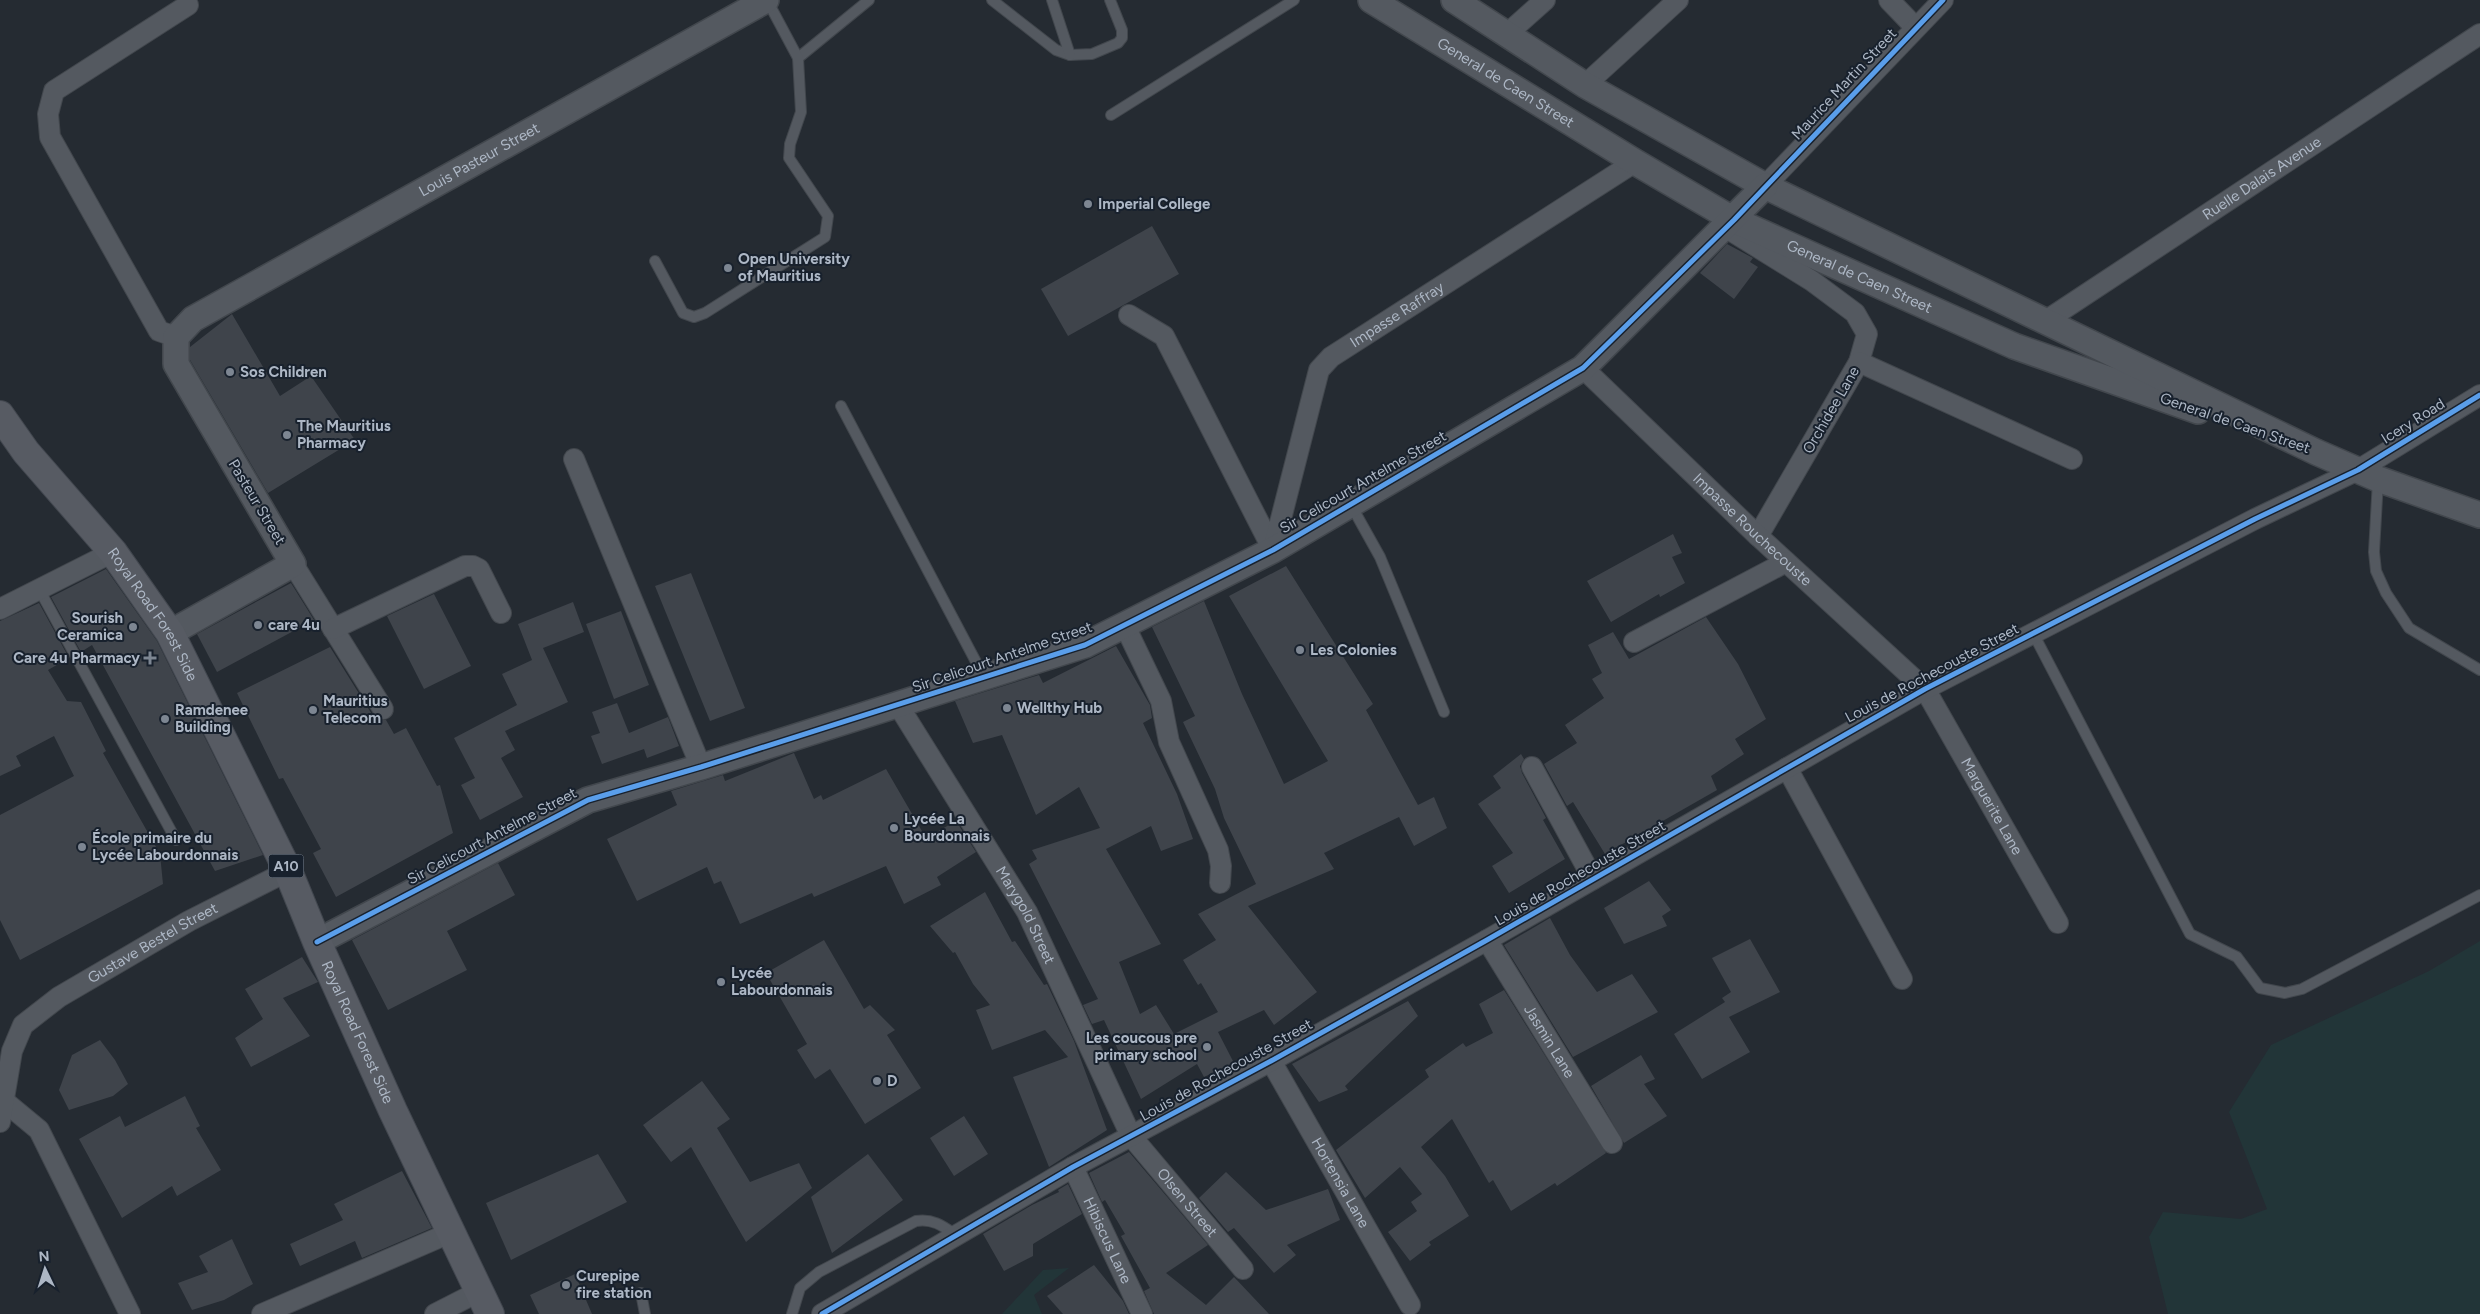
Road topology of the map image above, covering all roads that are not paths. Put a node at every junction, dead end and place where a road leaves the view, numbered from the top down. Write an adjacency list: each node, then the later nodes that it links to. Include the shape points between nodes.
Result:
1 (767, 0): 18 (lane); 27 (street, Louis Pasteur Street, via 193,319)
2 (869, 0): 18 (lane)
3 (992, 0): 17 (lane, via 1056,50)
4 (1052, 0): 17 (lane)
5 (1110, 0): 17 (lane, via 1122,38 1118,43 1092,54)
6 (1294, 0): 20 (lane)
7 (1371, 0): 21 (street, General de Caen Street)
8 (1454, 0): 15 (street, General de Caen Street)
9 (1545, 0): 15 (street)
10 (1678, 0): 19 (street)
11 (1890, 0): 14 (street)
12 (1943, 0): 14 (street, Maurice Martin Street)
13 (188, 5): 27 (street, via 54,91 48,114 50,137 159,332)
14 (1915, 27): 22 (street, Maurice Martin Street)
15 (1507, 34): 19 (street, General de Caen Street)
16 (2480, 34): 26 (street, Ruelle Dalais Avenue)
17 (1070, 55)
18 (798, 58): 24 (lane, via 801,112 790,144 789,158 828,216 825,237 694,317 683,313)
19 (1585, 84): 22 (street, General de Caen Street)
20 (1111, 115)
21 (1635, 162): 23 (street, General de Caen Street); 40 (street, Impasse Raffray, via 1331,357 1319,370)
22 (1765, 186): 23 (street, Sir Celicourt Antelme Street); 26 (street, General de Caen Street)
23 (1729, 223): 28 (street, Orchidee Lane, via 1855,313 1867,334); 29 (street, Sir Celicourt Antelme Street); 33 (street, General de Caen Street, via 2014,346)
24 (655, 261)
25 (1129, 315): 40 (street, via 1164,336)
26 (2044, 322): 33 (street, General de Caen Street)
27 (176, 337): 43 (street, Pasteur Street, via 176,364)
28 (1859, 362): 35 (street); 39 (street, Orchidee Lane)
29 (1582, 368): 37 (street, Sir Celicourt Antelme Street); 39 (street, Impasse Rouchecouste)
30 (2480, 395): 36 (street, Icery Road)
31 (841, 406): 53 (lane)
32 (0, 415): 41 (main road, Royal Road Forest Side / A10, via 26,452)
33 (2316, 452): 36 (street)
34 (574, 459): 59 (street)
35 (2072, 460)
36 (2368, 474): 38 (street); 50 (street, Louis de Rochecouste Street); 52 (lane, via 2376,571 2386,593 2409,628)
37 (1350, 504): 40 (street, Sir Celicourt Antelme Street); 57 (lane, via 1380,557)
38 (2480, 515)
39 (1758, 536): 42 (street, Impasse Rouchecouste)
40 (1273, 550): 47 (street, Sir Celicourt Antelme Street)
41 (113, 552): 44 (street); 49 (main road, Royal Road Forest Side / A10)
42 (1786, 562): 51 (street); 54 (street, Impasse Rouchecouste)
43 (293, 564): 48 (street); 49 (street)
44 (39, 589): 45 (street); 61 (lane)
45 (0, 608)
46 (501, 613): 48 (street, via 479,569 465,566)
47 (1125, 626): 53 (street, Sir Celicourt Antelme Street, via 1085,645); 64 (street, via 1161,700 1170,742 1218,850)
48 (333, 629): 56 (street)
49 (170, 633): 62 (main road, Royal Road Forest Side / A10)
50 (2033, 633): 54 (street, Louis de Rochecouste Street); 65 (lane, via 2190,934 2237,957 2260,988 2285,992 2302,989)
51 (1634, 642)
52 (2480, 670)
53 (984, 678): 55 (street, Sir Celicourt Antelme Street)
54 (1925, 689): 60 (street, Louis de Rochecouste Street); 66 (street, Marguerite Lane)
55 (898, 705): 59 (street, Sir Celicourt Antelme Street); 73 (street, Marygold Street, via 1028,912)
56 (383, 709)
57 (1444, 712)
58 (1532, 767): 63 (street)
59 (701, 768): 68 (street, Sir Celicourt Antelme Street, via 588,800)
60 (1787, 768): 63 (street, Louis de Rochecouste Street); 69 (street)
61 (176, 840)
62 (288, 871): 68 (main road, Royal Road Forest Side / A10); 71 (street, Gustave Bestel Street, via 189,921 60,997 23,1025 12,1051)
63 (1593, 880): 67 (street, Louis de Rochecouste Street)
64 (1220, 883)
65 (2480, 895)
66 (2058, 923)
67 (1487, 940): 70 (street, Louis de Rochecouste Street); 74 (street, Jasmin Lane)
68 (317, 942): 76 (main road, Royal Road Forest Side / A10)
69 (1902, 979)
70 (1271, 1061): 73 (street, Louis de Rochecouste Street); 81 (street, Hortensia Lane)
71 (4, 1101): 72 (street); 82 (street, via 38,1130)
72 (0, 1122)
73 (1131, 1136): 75 (street, Louis de Rochecouste Street); 78 (street, Olsen Street)
74 (1612, 1142)
75 (1073, 1167): 77 (street, Louis de Rochecouste Street); 88 (street, Hibiscus Lane)
76 (452, 1232): 80 (main road, Royal Road Forest Side / A10); 83 (street)
77 (956, 1235): 86 (lane, via 941,1224 924,1219 916,1221 819,1272 800,1288); 87 (street, Louis de Rochecouste Street)
78 (1244, 1269)
79 (641, 1293): 85 (lane)
80 (485, 1302): 84 (street)
81 (1410, 1305)
82 (130, 1314)
83 (262, 1314)
84 (435, 1314)
85 (645, 1314)
86 (792, 1314)
87 (822, 1314)
88 (1142, 1314)

